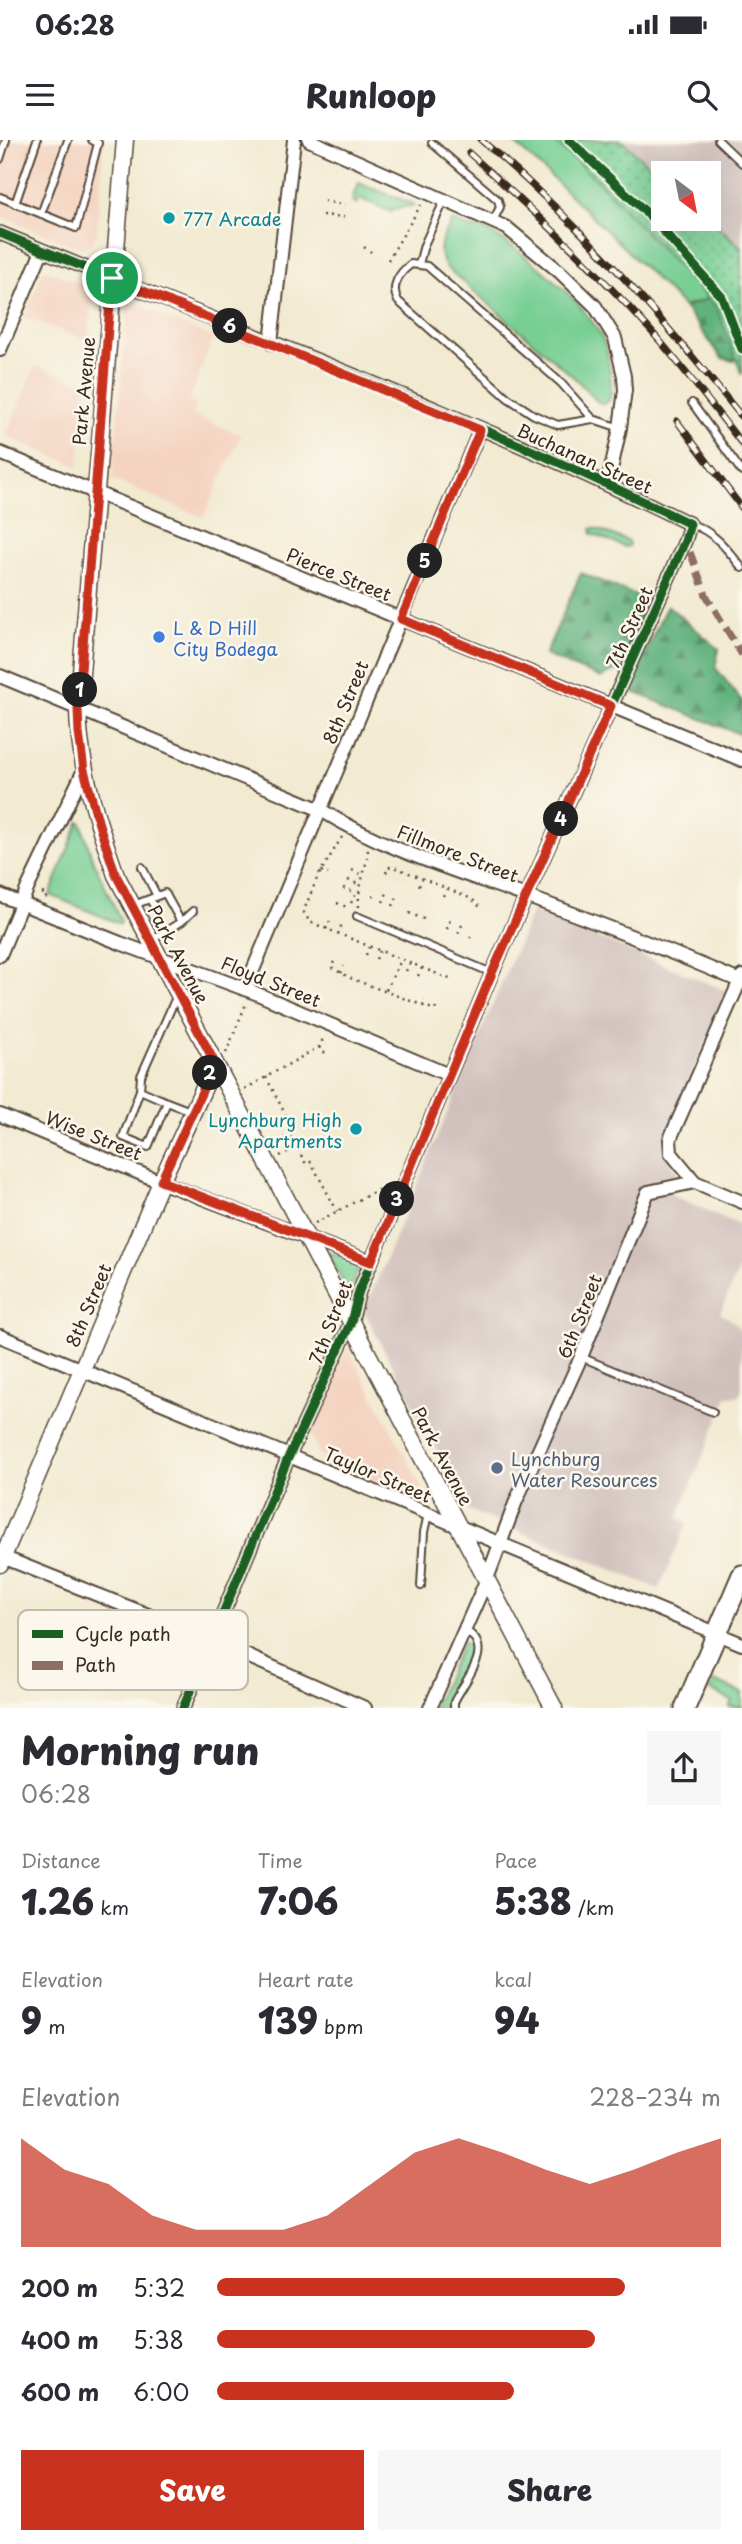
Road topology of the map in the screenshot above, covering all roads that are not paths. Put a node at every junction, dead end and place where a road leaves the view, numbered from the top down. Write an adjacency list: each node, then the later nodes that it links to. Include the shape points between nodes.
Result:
1 (6, 140): 10 (lane)
2 (37, 140): 14 (lane)
3 (68, 140): 15 (lane)
4 (92, 140): 15 (lane, via 98,143 76,228)
5 (125, 140): 20 (main road, Park Avenue)
6 (294, 140): 21 (street)
7 (309, 140): 13 (street)
8 (718, 140): 11 (lane)
9 (432, 143): 16 (lane, via 498,200 500,207)
10 (0, 159)
11 (742, 163)
12 (0, 197): 14 (lane)
13 (445, 200): 16 (street); 19 (lane)
14 (16, 204): 15 (lane)
15 (41, 214)
16 (493, 221): 25 (street, via 560,272 603,316 619,348 624,376)
17 (0, 233): 18 (street, Buchanan Street)
18 (42, 251): 20 (street, Buchanan Street); 22 (street)
19 (419, 264): 24 (lane, via 561,383); 24 (lane, via 406,268 394,291 421,321 508,398 534,415 558,425)
20 (112, 278): 21 (street, Buchanan Street); 30 (main road, Park Avenue)
21 (271, 342): 26 (street, Buchanan Street)
22 (0, 350)
23 (692, 403): 28 (lane)
24 (593, 419): 25 (lane)
25 (620, 428): 29 (street)
26 (480, 430): 29 (street, Buchanan Street); 33 (street, 8th Street)
27 (0, 453): 30 (street, Pierce Street)
28 (742, 472)
29 (608, 483): 31 (street, Buchanan Street)
30 (94, 492): 33 (street, Pierce Street); 36 (main road, Park Avenue)
31 (690, 524): 32 (lane, via 705,528); 35 (street, 7th Street)
32 (742, 568)
33 (401, 619): 35 (street, Pierce Street); 39 (street, 8th Street)
34 (0, 677): 36 (street, Fillmore Street)
35 (611, 706): 37 (street, Pierce Street); 43 (street, 7th Street)
36 (78, 709): 38 (main road, Park Avenue); 39 (street, Fillmore Street)
37 (742, 760)
38 (84, 770): 44 (street); 45 (main road, Park Avenue, via 116,875)
39 (321, 810): 43 (street, Fillmore Street, via 423,859); 57 (street, 8th Street)
40 (142, 867): 42 (lane)
41 (0, 895): 44 (street, Floyd Street)
42 (154, 897): 45 (lane); 46 (lane); 49 (lane, via 165,893)
43 (527, 897): 55 (street, 7th Street); 56 (street, Fillmore Street)
44 (21, 904): 53 (street); 54 (street, Floyd Street)
45 (132, 905): 52 (main road, Park Avenue)
46 (156, 910)
47 (355, 910): 55 (lane)
48 (193, 911): 49 (lane)
49 (181, 922): 51 (lane)
50 (163, 923): 51 (lane)
51 (167, 931): 52 (lane)
52 (151, 940): 54 (main road, Park Avenue)
53 (0, 955)
54 (160, 956): 57 (street, Floyd Street); 58 (main road, Park Avenue)
55 (492, 973): 60 (street, 7th Street)
56 (741, 980): 66 (street, via 670,1139 671,1153)
57 (245, 989): 60 (street, Floyd Street)
58 (178, 993): 59 (main road, Park Avenue); 61 (lane, via 141,1076)
59 (220, 1058): 63 (main road, 8th Street); 68 (main road, Park Avenue)
60 (449, 1075): 69 (street, 7th Street)
61 (140, 1090): 62 (lane); 62 (lane, via 123,1137 148,1147)
62 (167, 1102): 63 (lane)
63 (193, 1112): 65 (main road, 8th Street)
64 (0, 1115): 65 (street, Wise Street)
65 (161, 1181): 68 (street, Wise Street); 73 (main road, 8th Street)
66 (695, 1182): 67 (street); 72 (street, 6th Street, via 648,1192)
67 (742, 1202)
68 (307, 1238): 69 (street, Wise Street); 70 (main road, Park Avenue)
69 (371, 1262): 70 (street, 7th Street)
70 (351, 1322): 75 (street, 7th Street); 77 (main road, Park Avenue)
71 (0, 1336): 73 (street, Taylor Street)
72 (581, 1357): 74 (lane); 78 (street, 6th Street)
73 (81, 1370): 75 (street, Taylor Street); 79 (main road, 8th Street)
74 (713, 1412)
75 (289, 1456): 76 (street, Taylor Street); 84 (street, 7th Street)
76 (428, 1514): 77 (street, Taylor Street); 82 (lane)
77 (458, 1527): 78 (street, Taylor Street); 81 (main road, Park Avenue)
78 (498, 1544): 81 (street, 6th Street); 86 (street, Taylor Street)
79 (1, 1559): 83 (street)
80 (742, 1575): 86 (main road)
81 (487, 1579): 85 (street, 6th Street); 90 (main road, Park Avenue)
82 (421, 1586)
83 (133, 1610)
84 (224, 1610)
85 (464, 1630): 93 (street, 6th Street); 94 (lane, via 477,1639 480,1649)
86 (717, 1633): 87 (street, Taylor Street); 95 (main road)
87 (742, 1644)
88 (248, 1656): 92 (street)
89 (190, 1690): 91 (street, 7th Street)
90 (548, 1705)
91 (183, 1707)
92 (365, 1707)
93 (430, 1707)
94 (454, 1707)
95 (685, 1707)

